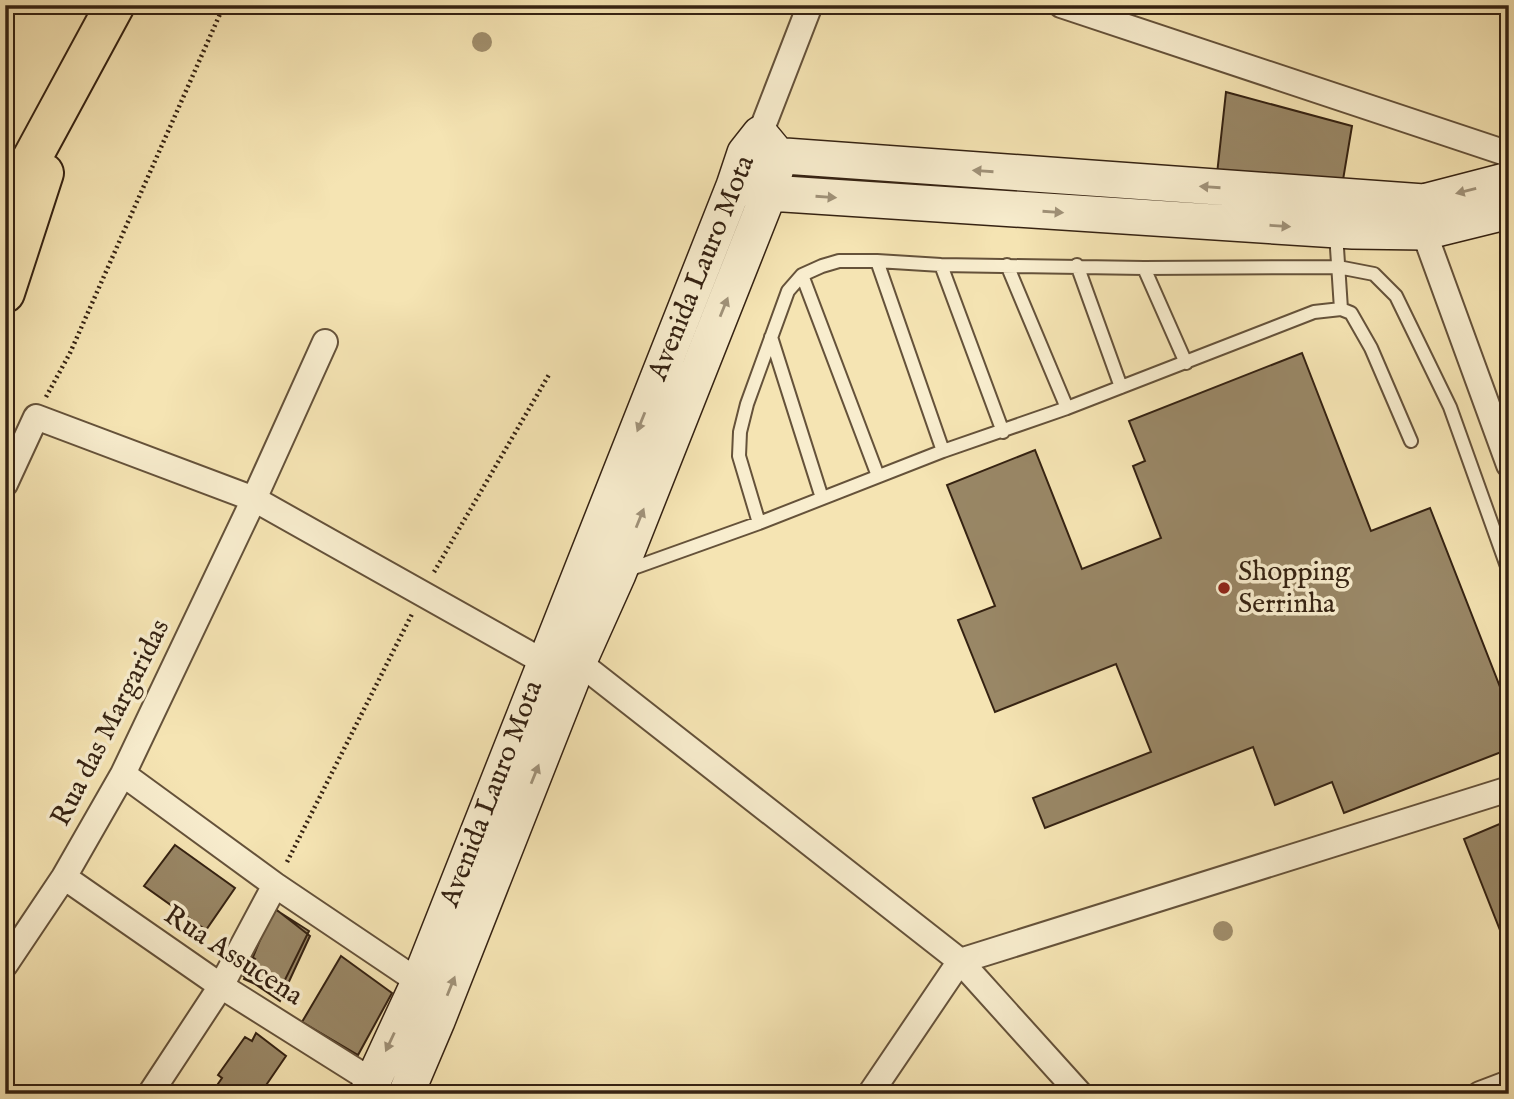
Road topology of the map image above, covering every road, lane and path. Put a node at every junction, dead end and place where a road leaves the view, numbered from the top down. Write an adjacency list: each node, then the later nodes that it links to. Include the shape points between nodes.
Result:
1 (116, 5): 5 (highway)
2 (224, 5): 31 (path, via 70,353)
3 (810, 5): 6 (street)
4 (1061, 5): 7 (street)
5 (72, 88): 12 (highway); 23 (highway)
6 (761, 148): 9 (street, Avenida Lauro Mota); 10 (street, Avenida Lauro Mota); 11 (street, one-way to 6)
7 (1509, 154)
8 (1509, 180): 14 (street, one-way to 14)
9 (734, 186): 10 (street); 41 (street, Avenida Lauro Mota, one-way to 41)
10 (769, 193): 15 (street, one-way to 15); 43 (street, Avenida Lauro Mota, one-way to 10)
11 (1337, 195): 14 (street); 15 (street)
12 (5, 208)
13 (1509, 211): 14 (street)
14 (1424, 217): 15 (street); 35 (street)
15 (1336, 230): 20 (lane)
16 (877, 261): 17 (lane); 22 (lane, via 839,261); 34 (lane)
17 (941, 265): 18 (lane); 32 (lane)
18 (1007, 265): 19 (lane); 30 (lane)
19 (1076, 265): 21 (lane); 29 (lane)
20 (1338, 267): 21 (lane); 24 (lane); 42 (lane, via 1374,274 1396,296 1450,407)
21 (1144, 268): 27 (lane)
22 (802, 275): 25 (lane, via 788,291); 36 (lane)
23 (5, 293)
24 (1341, 309): 27 (lane, via 1314,312); 33 (lane, via 1352,313 1371,348)
25 (771, 337): 38 (lane); 40 (lane, via 740,432 739,456)
26 (325, 342): 39 (street, Rua das Margaridas)
27 (1186, 363): 29 (lane)
28 (550, 373): 44 (path)
29 (1121, 387): 30 (lane)
30 (1067, 408): 32 (lane)
31 (36, 417): 37 (street); 39 (street)
32 (1003, 432): 34 (lane)
33 (1410, 441)
34 (943, 452): 36 (lane)
35 (1509, 465)
36 (878, 476): 38 (lane)
37 (5, 484)
38 (822, 498): 40 (lane)
39 (254, 499): 44 (street); 46 (street, Rua das Margaridas)
40 (758, 523): 43 (lane)
41 (580, 572): 43 (street); 45 (street, Avenida Lauro Mota)
42 (1509, 572)
43 (615, 582): 45 (street, Avenida Lauro Mota)
44 (422, 593): 45 (street); 49 (path)
45 (558, 655): 50 (street); 53 (street, Avenida Lauro Mota); 54 (street, Avenida Lauro Mota, one-way to 45)
46 (123, 774): 48 (street, Rua das Margaridas); 49 (street)
47 (1509, 789): 50 (street)
48 (64, 877): 51 (street, Rua das Margaridas); 52 (street, Rua Assucena)
49 (275, 885): 52 (street); 53 (street)
50 (960, 961): 59 (street); 60 (street)
51 (5, 965)
52 (220, 986): 56 (street, Rua Assucena); 57 (street)
53 (413, 993): 54 (street); 56 (street, Avenida Lauro Mota, one-way to 56)
54 (437, 1021): 58 (street, Avenida Lauro Mota)
55 (1509, 1083): 61 (street)
56 (370, 1087)
57 (150, 1094)
58 (406, 1094)
59 (870, 1094)
60 (1080, 1094)
61 (1480, 1094)

